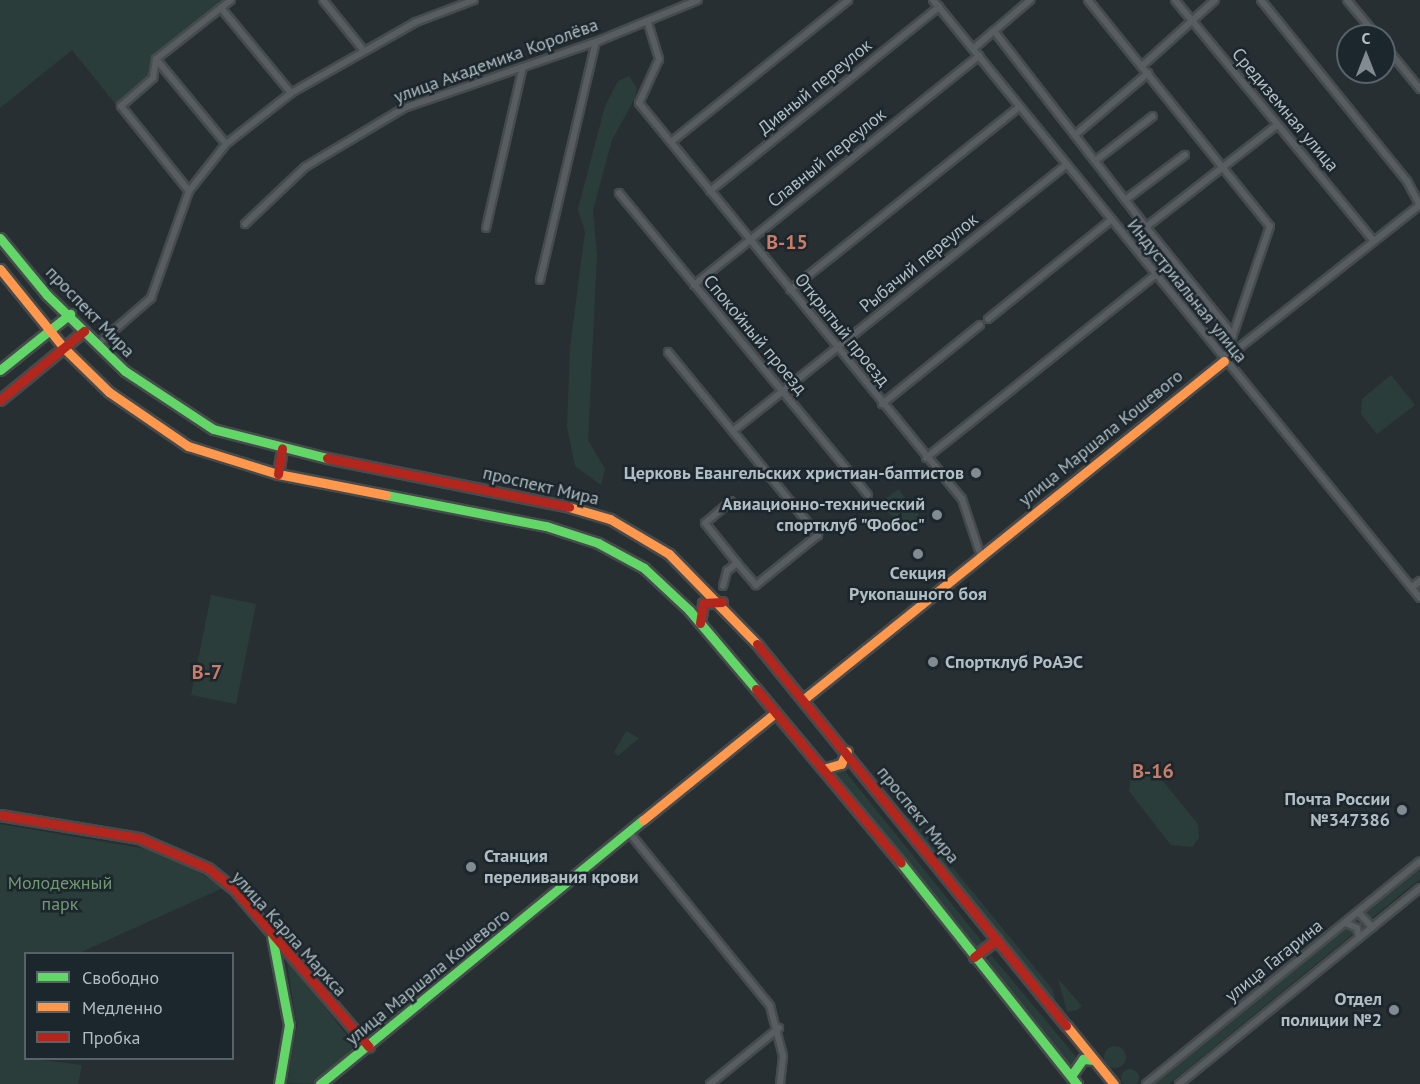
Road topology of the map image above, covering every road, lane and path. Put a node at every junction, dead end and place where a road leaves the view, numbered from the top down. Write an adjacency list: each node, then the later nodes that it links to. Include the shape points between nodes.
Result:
1 (231, 0): 15 (street)
2 (323, 0): 22 (street)
3 (474, 0): 13 (street)
4 (698, 0): 17 (street, улица Академика Королёва)
5 (849, 0): 35 (street)
6 (933, 0): 14 (street, Индустриальная улица)
7 (1030, 0): 19 (street)
8 (1088, 0): 26 (street)
9 (1175, 0): 16 (street, Средиземная улица)
10 (1215, 0): 16 (street)
11 (1261, 0): 45 (street, via 1407,181)
12 (1347, 0): 18 (street)
13 (457, 3): 22 (street)
14 (939, 7): 21 (street, Индустриальная улица); 41 (street, Дивный переулок)
15 (221, 8): 24 (street); 30 (street)
16 (1190, 20): 26 (street); 33 (street, Средиземная улица)
17 (648, 23): 20 (street, улица Академика Королёва); 35 (street, Открытый проезд, via 659,59 639,103)
18 (1367, 24)
19 (994, 31): 21 (street); 34 (street)
20 (596, 42): 27 (street, улица Академика Королёва); 55 (street)
21 (973, 49): 23 (street, Индустриальная улица)
22 (364, 51): 30 (street)
23 (979, 56): 31 (street, Индустриальная улица); 52 (street, Славный переулок)
24 (156, 59): 36 (street); 42 (street, via 153,78 121,106)
25 (1396, 60): 29 (street)
26 (1142, 66): 28 (street)
27 (523, 67): 47 (street, улица Академика Королёва, via 404,108 305,167); 49 (street)
28 (1148, 73): 34 (street); 40 (street)
29 (1420, 89)
30 (291, 93): 36 (street)
31 (1019, 107): 39 (street, Индустриальная улица); 57 (street)
32 (1153, 116): 38 (street)
33 (1277, 125): 40 (street); 51 (street, Средиземная улица)
34 (1075, 135): 38 (street)
35 (671, 142): 41 (street, Открытый проезд)
36 (226, 144): 42 (street)
37 (1185, 155): 44 (street)
38 (1095, 161): 44 (street)
39 (1066, 165): 46 (street, Индустриальная улица); 66 (street, Рыбачий переулок)
40 (1226, 167): 48 (street); 63 (street, via 1270,226)
41 (710, 190): 52 (street, Открытый проезд)
42 (189, 191): 64 (street, via 152,298)
43 (619, 193): 56 (street, Спокойный проезд)
44 (1125, 200): 48 (street)
45 (1420, 205): 51 (street, улица Маршала Кошевого)
46 (1111, 220): 54 (street, Индустриальная улица); 59 (street)
47 (245, 224)
48 (1146, 227): 63 (street)
49 (486, 228)
50 (0, 238): 58 (main road, проспект Мира)
51 (1372, 239): 68 (street, улица Маршала Кошевого)
52 (749, 240): 56 (street, Славный переулок); 57 (street, Открытый проезд)
53 (0, 269): 61 (main road, проспект Мира)
54 (1155, 275): 68 (street, Индустриальная улица); 75 (street)
55 (540, 280)
56 (694, 285): 70 (street, Спокойный проезд)
57 (790, 290): 66 (street, Открытый проезд)
58 (70, 314): 61 (main road); 62 (main road, проспект Мира)
59 (988, 319)
60 (980, 325): 72 (street)
61 (50, 330): 65 (main road, проспект Мира); 69 (main road)
62 (84, 331): 64 (main road, проспект Мира); 65 (main road)
63 (1233, 335): 68 (street)
64 (97, 345): 74 (main road, проспект Мира, via 149,390 213,429)
65 (64, 348): 71 (main road); 76 (main road, проспект Мира, via 152,426 227,461)
66 (837, 348): 70 (street, Рыбачий переулок); 72 (street, Открытый проезд)
67 (668, 352): 73 (street)
68 (1223, 359): 79 (main road, улица Маршала Кошевого); 83 (street, Индустриальная улица)
69 (0, 370)
70 (783, 392): 73 (street, Рыбачий переулок); 77 (street, Спокойный проезд)
71 (0, 400)
72 (882, 404): 75 (street, Открытый проезд)
73 (734, 430): 80 (street, via 818,535 756,585)
74 (282, 448): 76 (main road); 85 (main road, проспект Мира, via 555,503 610,519 669,554)
75 (926, 458): 79 (street, Открытый проезд, via 967,507)
76 (278, 474): 86 (main road, проспект Мира, via 460,506 598,543 644,568)
77 (868, 495)
78 (731, 501): 80 (street, via 705,523)
79 (981, 555): 87 (main road, улица Маршала Кошевого)
80 (738, 563): 82 (street, via 727,571)
81 (1420, 581): 83 (street)
82 (723, 586)
83 (1412, 587): 84 (street, Индустриальная улица)
84 (1420, 598)
85 (722, 602): 86 (main road, via 703,603); 87 (main road, проспект Мира)
86 (700, 624): 88 (main road, проспект Мира)
87 (803, 698): 89 (main road, проспект Мира)
88 (776, 714): 90 (main road, проспект Мира); 92 (main road, улица Маршала Кошевого); 103 (main road)
89 (847, 751): 90 (main road, via 841,764); 100 (main road, проспект Мира)
90 (823, 768): 101 (main road, проспект Мира)
91 (0, 817): 98 (main road, улица Карла Маркса, via 171,849 234,892)
92 (632, 836): 102 (street, via 770,1006); 103 (main road, улица Маршала Кошевого)
93 (1420, 861): 95 (street, улица Гагарина)
94 (1420, 888): 97 (street, улица Гагарина)
95 (1358, 912): 96 (street, улица Гагарина); 97 (street)
96 (1346, 922): 99 (street, via 1354,926); 112 (street, улица Гагарина)
97 (1372, 927): 99 (street, улица Гагарина)
98 (272, 935): 103 (main road, улица Карла Маркса); 106 (main road, via 289,1025)
99 (1359, 938): 113 (street, улица Гагарина)
100 (997, 939): 101 (main road); 104 (main road, проспект Мира)
101 (974, 957): 105 (main road, проспект Мира)
102 (779, 1028): 108 (street); 109 (street, via 783,1056)
103 (368, 1047): 107 (main road, улица Маршала Кошевого)
104 (1094, 1060): 105 (main road, via 1083,1059); 111 (main road, проспект Мира)
105 (1071, 1076): 110 (main road, проспект Мира)
106 (280, 1083)
107 (322, 1084)
108 (710, 1084)
109 (780, 1084)
110 (1077, 1084)
111 (1114, 1084)
112 (1146, 1084)
113 (1179, 1084)

